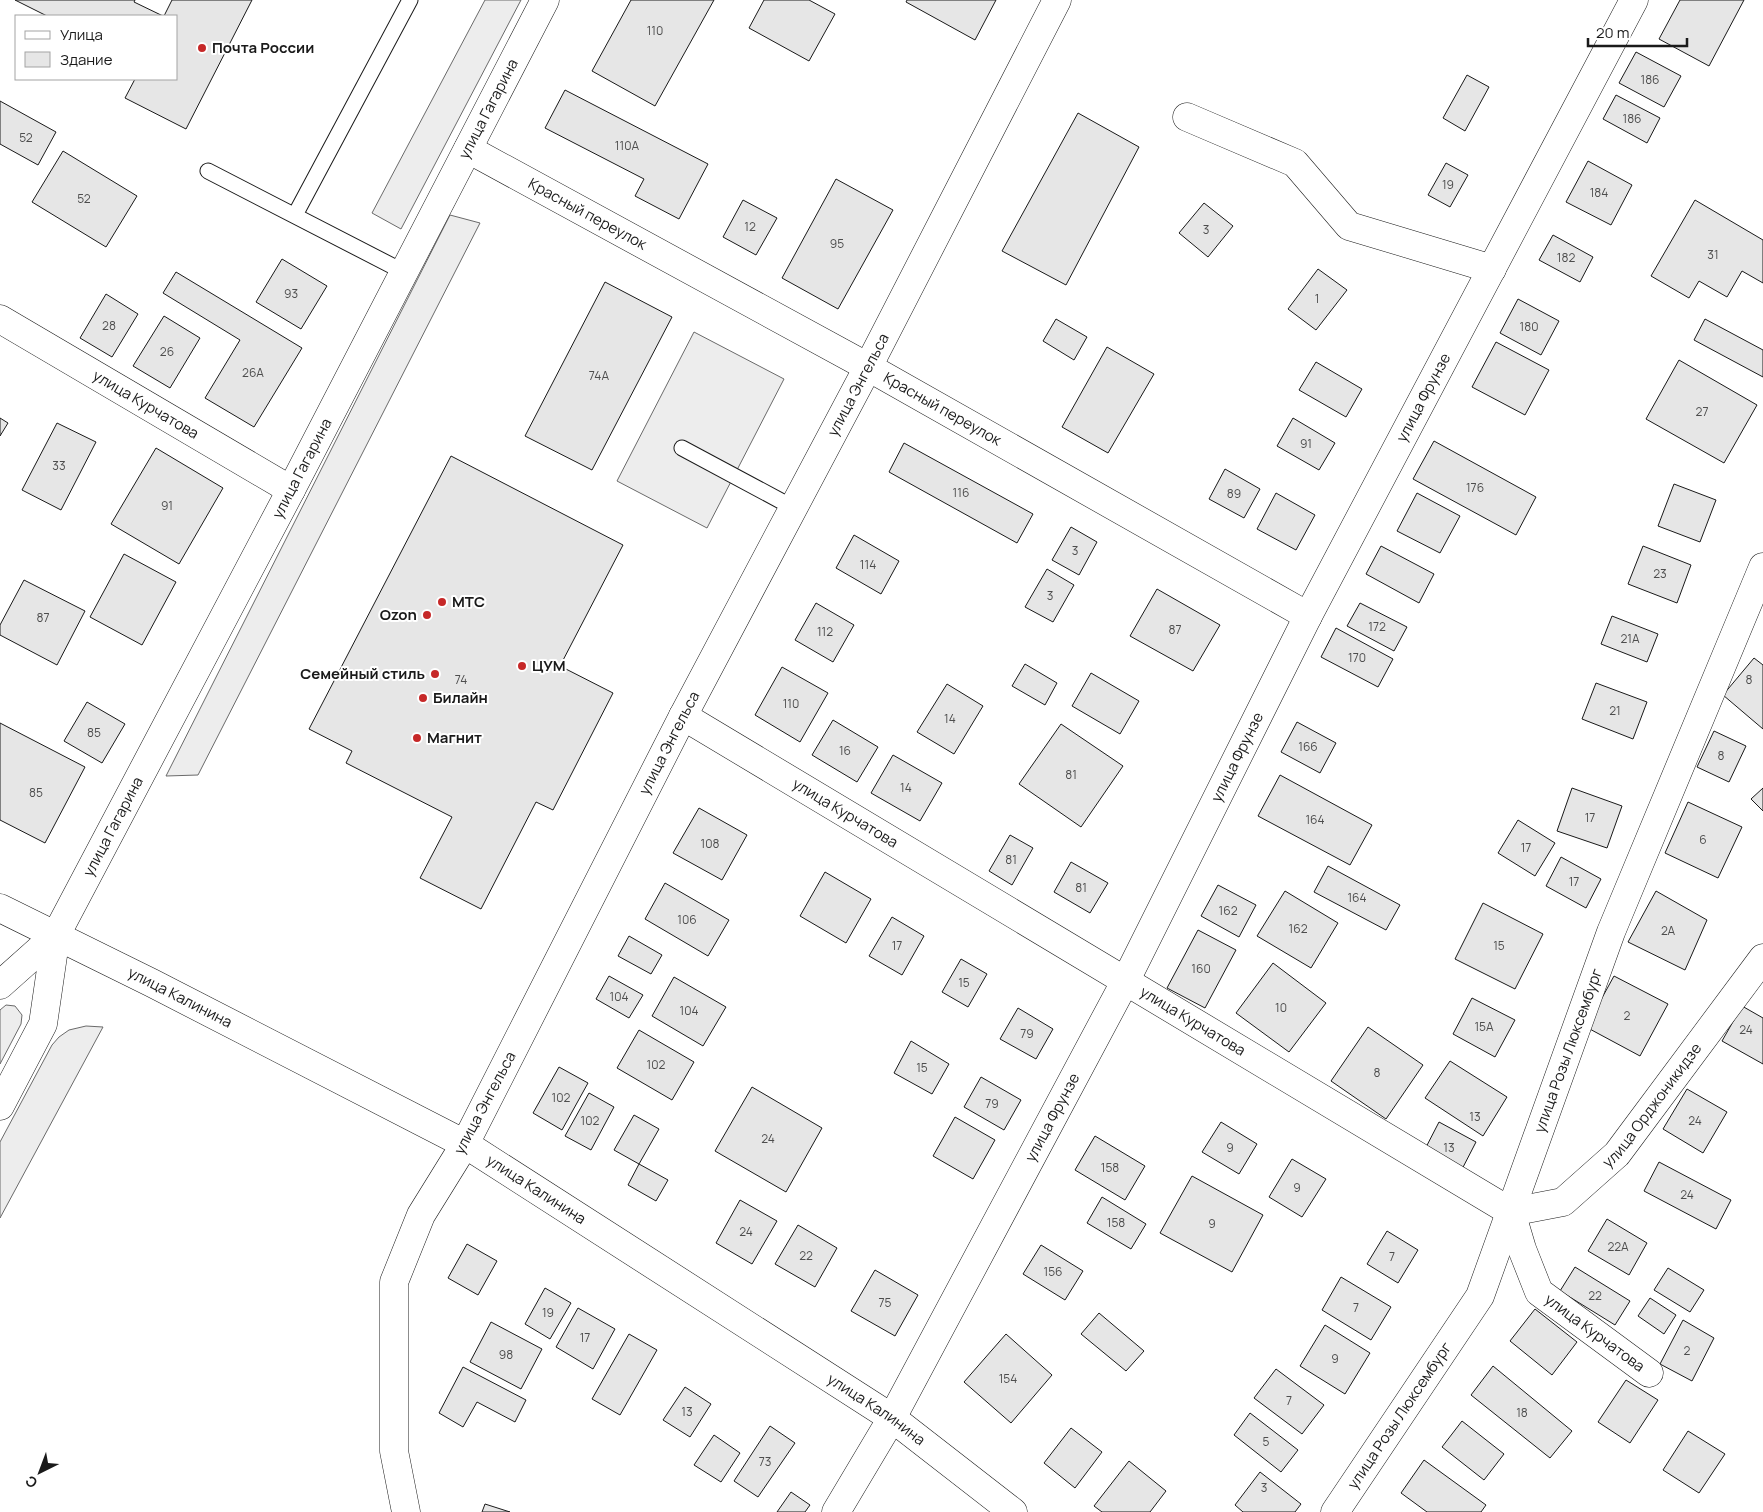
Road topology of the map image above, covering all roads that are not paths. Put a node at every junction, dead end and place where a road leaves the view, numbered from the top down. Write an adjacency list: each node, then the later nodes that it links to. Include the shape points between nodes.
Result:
1 (410, 0): 8 (lane)
2 (545, 0): 6 (street, улица Гагарина)
3 (1057, 0): 12 (street, улица Энгельса)
4 (1634, 0): 9 (street, улица Фрунзе)
5 (1187, 117): 9 (street, via 1295,162 1349,226)
6 (468, 149): 10 (street, улица Гагарина); 12 (street, Красный переулок)
7 (208, 171): 8 (lane)
8 (295, 216): 10 (lane)
9 (1492, 269): 17 (street, улица Фрунзе)
10 (404, 272): 14 (street, улица Гагарина)
11 (0, 319): 14 (street, улица Курчатова)
12 (868, 367): 15 (street, улица Энгельса); 17 (street, Красный переулок)
13 (682, 448): 15 (lane)
14 (291, 490): 20 (street, улица Гагарина)
15 (794, 508): 18 (street, улица Энгельса)
16 (1763, 567): 26 (street, улица Розы Люксембург, via 1610,932)
17 (1308, 616): 22 (street, улица Фрунзе)
18 (683, 716): 22 (street, улица Курчатова); 25 (street, улица Энгельса)
19 (0, 908): 20 (street, улица Калинина)
20 (56, 935): 23 (street, улица Гагарина); 24 (street, улица Гагарина, via 43,1024); 25 (street, улица Калинина)
21 (1763, 958): 26 (street, улица Орджоникидзе, via 1617,1154 1563,1202)
22 (1126, 980): 26 (street, улица Курчатова); 28 (street, улица Фрунзе)
23 (0, 985)
24 (0, 1106)
25 (464, 1144): 28 (street, улица Калинина); 29 (street, улица Энгельса, via 421,1215 394,1282 394,1451)
26 (1511, 1212): 27 (street, улица Курчатова, via 1539,1292); 32 (street, улица Розы Люксембург, via 1480,1296)
27 (1648, 1374)
28 (892, 1418): 30 (street, улица Фрунзе); 31 (street, улица Калинина)
29 (406, 1512)
30 (836, 1512)
31 (1013, 1512)
32 (1335, 1512)

